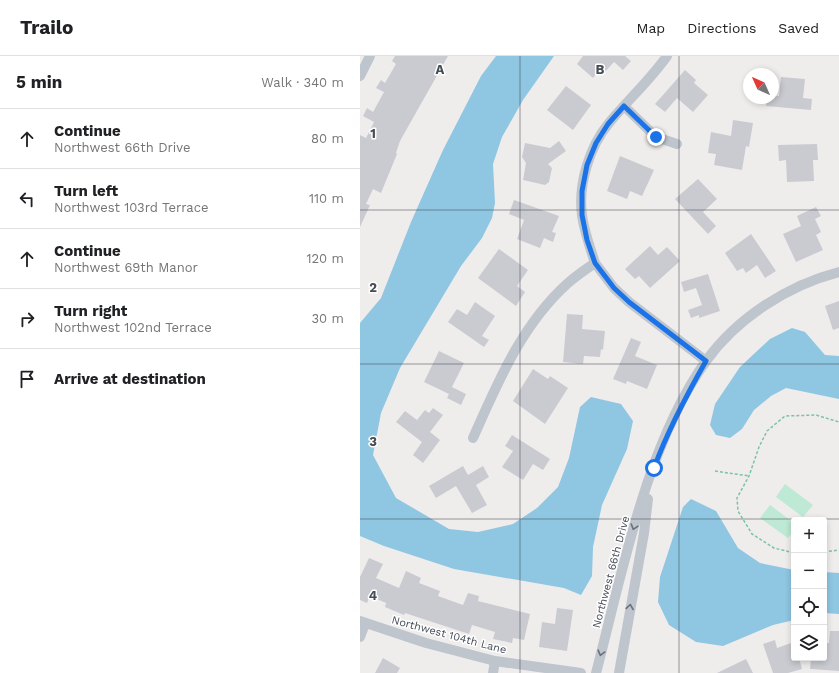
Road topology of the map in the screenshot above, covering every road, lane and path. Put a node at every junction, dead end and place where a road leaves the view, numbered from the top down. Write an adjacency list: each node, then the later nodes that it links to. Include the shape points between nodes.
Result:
1 (370, 56): 3 (street)
2 (667, 56): 4 (street)
3 (360, 76)
4 (624, 106): 5 (street, via 656,137); 6 (street, via 596,143 587,165 582,191 582,215)
5 (677, 144)
6 (595, 263): 8 (street, via 614,288 629,302); 10 (street, via 568,283 522,338 504,370)
7 (839, 272): 8 (street, Northwest 66th Drive, via 792,290 757,310)
8 (706, 361): 13 (street, Northwest 66th Drive, via 668,430)
9 (839, 422): 12 (path, via 816,415 785,416 767,431)
10 (474, 438)
11 (715, 471): 12 (path)
12 (749, 476): 15 (path, via 737,498 738,512 752,534 774,548)
13 (651, 477): 22 (street, Northwest 66th Drive, one-way to 22, via 633,530); 23 (street, Northwest 66th Drive, one-way to 13, via 644,533)
14 (839, 550): 16 (path)
15 (791, 552)
16 (827, 552)
17 (363, 623): 18 (street); 19 (street, Northwest 104th Lane)
18 (360, 637)
19 (495, 661): 20 (street); 21 (street, Northwest 104th Lane)
20 (493, 673)
21 (581, 673)
22 (596, 673)
23 (619, 673)

